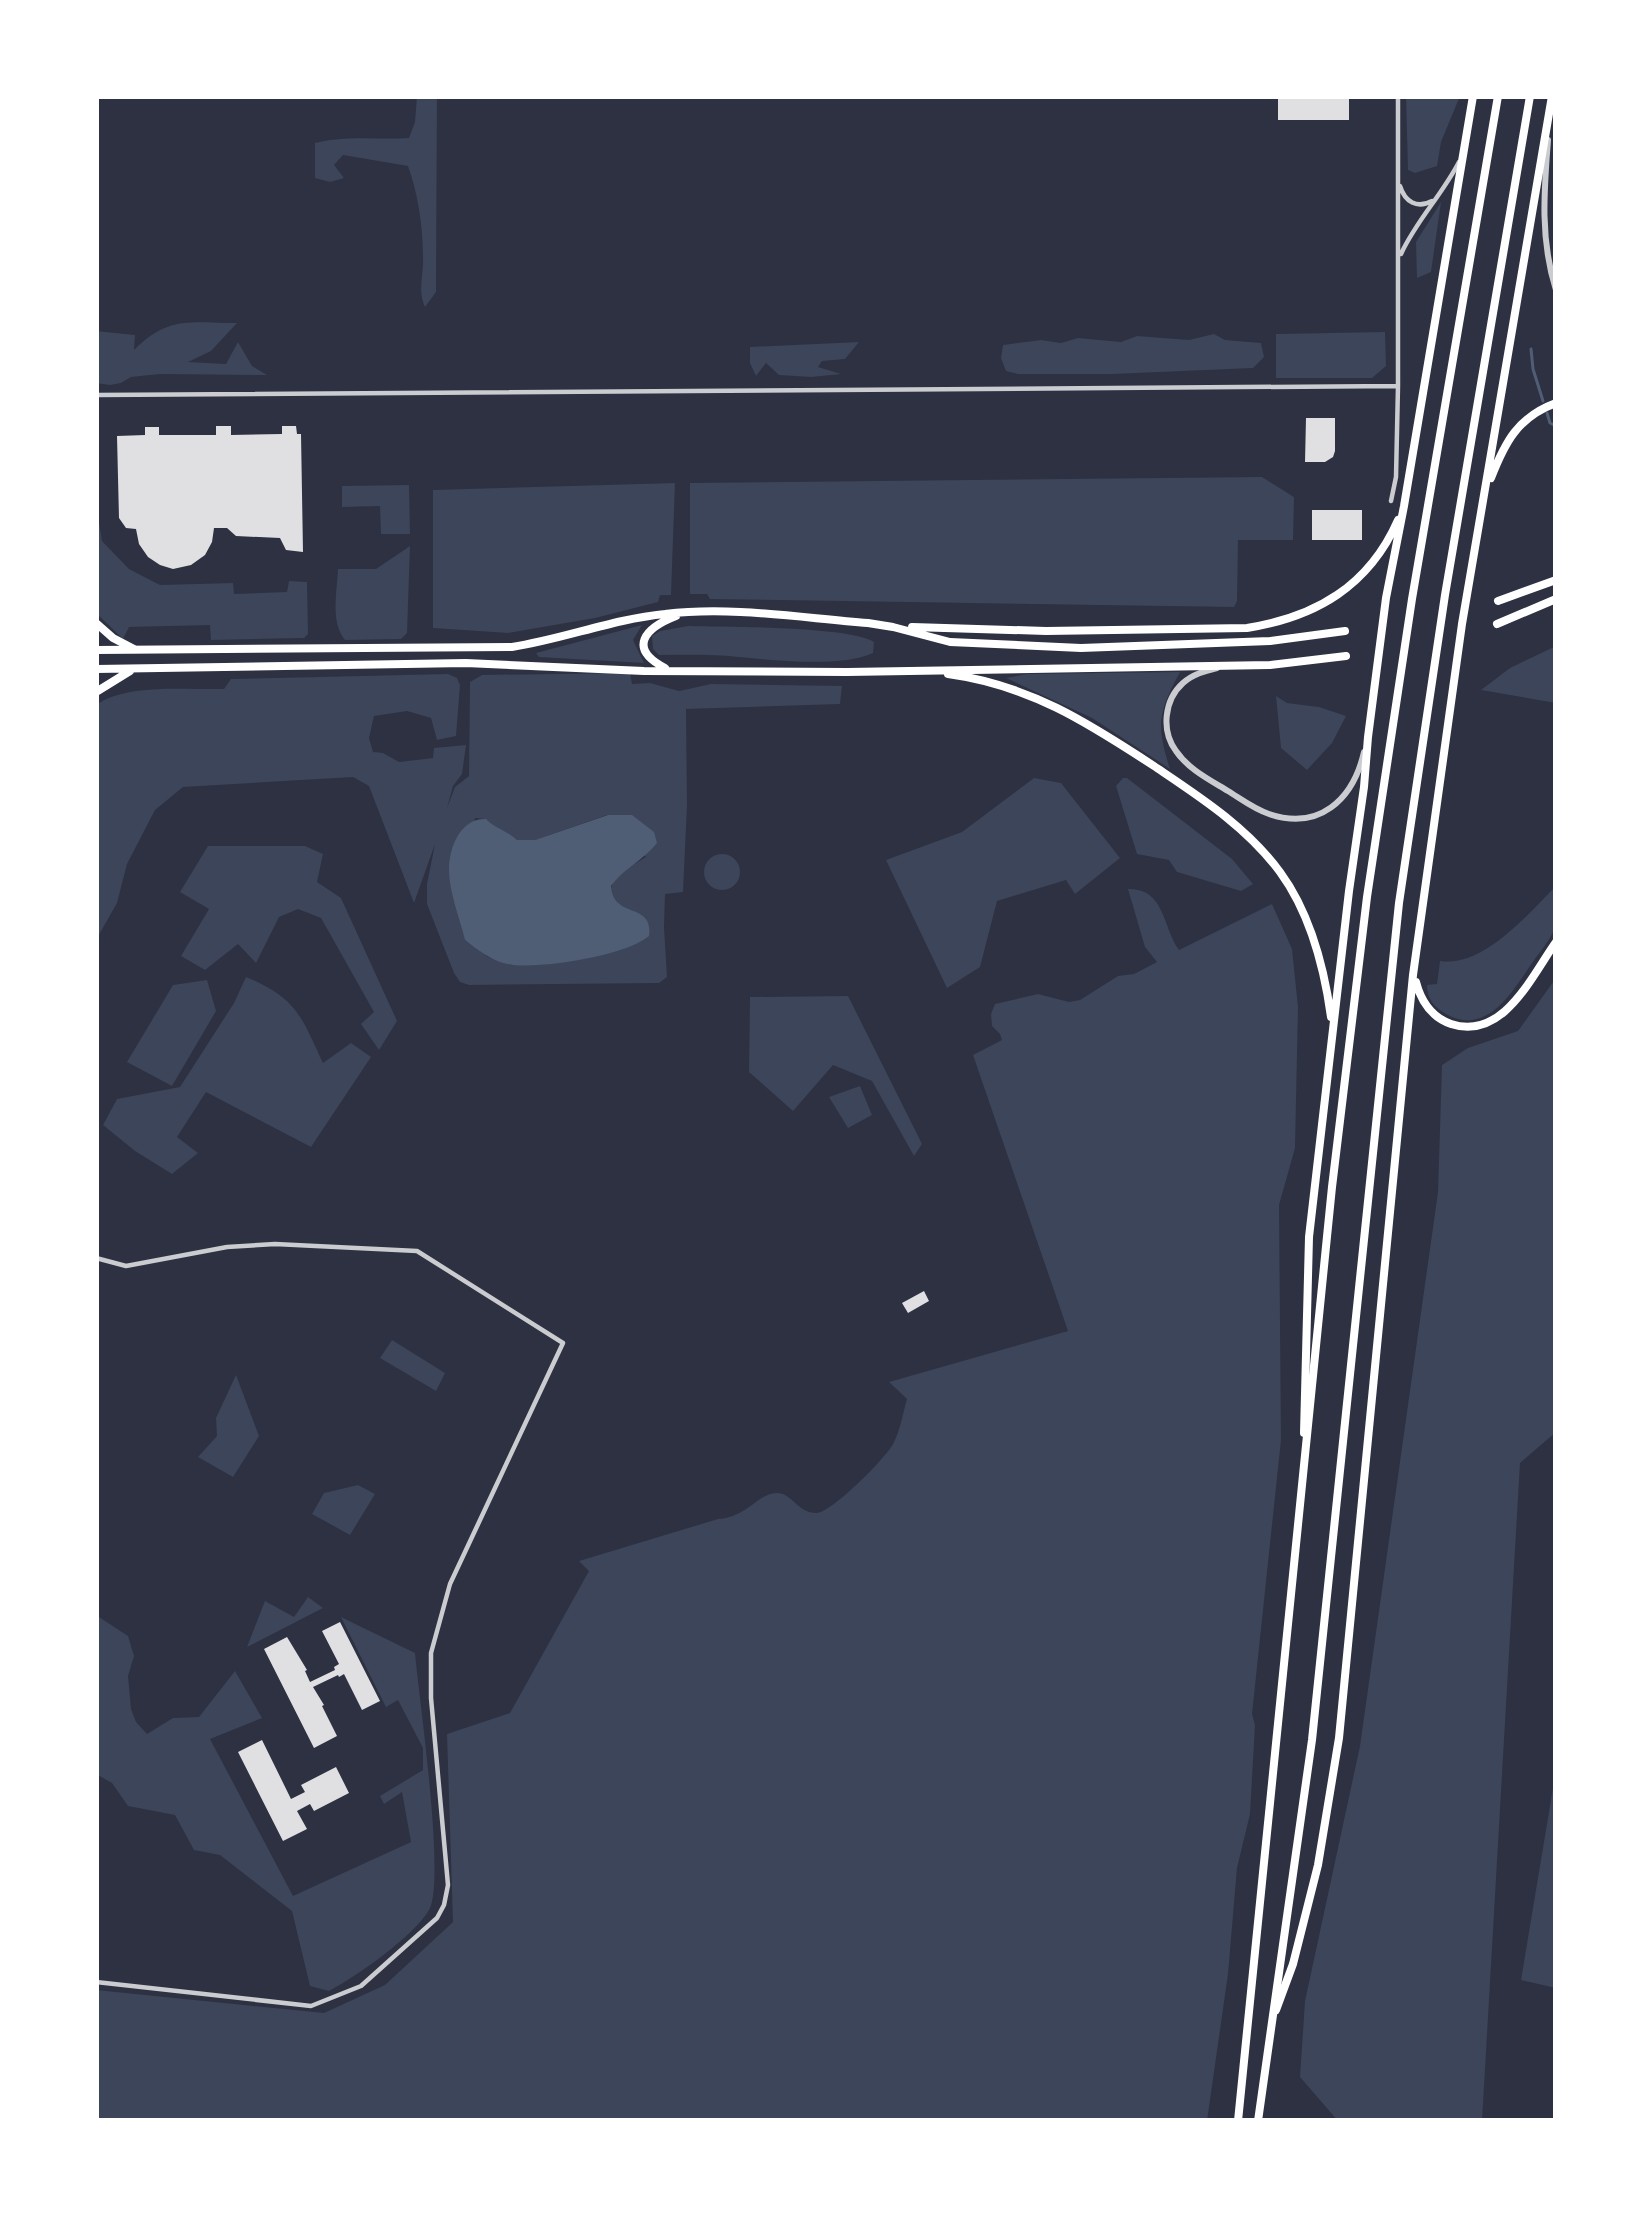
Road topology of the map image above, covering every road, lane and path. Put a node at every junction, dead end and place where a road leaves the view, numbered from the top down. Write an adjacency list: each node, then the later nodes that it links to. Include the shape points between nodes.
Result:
1 (1398, 96): 7 (street)
2 (1473, 96): 6 (main road)
3 (1498, 96): 39 (main road, via 1367,897)
4 (1530, 96): 41 (main road, via 1399,903 1318,1693)
5 (1551, 100): 10 (street, via 1543,206); 14 (main road)
6 (1464, 152): 8 (street); 16 (main road)
7 (1398, 176): 8 (street, via 1410,202); 9 (street)
8 (1437, 198): 9 (street)
9 (1398, 259): 11 (street)
10 (1556, 290)
11 (1398, 386): 12 (street); 15 (street)
12 (96, 395)
13 (1556, 403): 14 (main road, via 1509,436)
14 (1485, 497): 36 (main road)
15 (1391, 501)
16 (1404, 506): 23 (main road, via 1390,538 1353,582 1304,615 1272,624); 34 (main road)
17 (1556, 580): 19 (main road)
18 (1556, 599): 22 (main road)
19 (1498, 601)
20 (688, 611): 23 (main road); 26 (main road, via 512,647); 31 (main road, via 644,636 651,659)
21 (96, 623): 26 (main road)
22 (1497, 624)
23 (892, 626): 24 (main road, via 950,642 1081,648)
24 (1346, 631)
25 (96, 650): 26 (main road)
26 (135, 650)
27 (1346, 656): 28 (main road)
28 (1234, 666): 32 (main road); 34 (street, via 1185,680 1165,728 1185,762 1263,813 1293,821 1333,807 1351,788)
29 (136, 668): 30 (main road); 31 (main road, via 466,663); 33 (main road)
30 (96, 669)
31 (673, 671): 32 (main road)
32 (929, 671): 37 (main road, via 1051,704 1237,825 1280,872 1304,914)
33 (96, 692)
34 (1368, 737): 37 (main road)
35 (1556, 942): 36 (main road, via 1489,1024 1466,1027 1437,1017)
36 (1413, 975): 41 (main road, via 1340,1738 1318,1865)
37 (1333, 1029): 39 (main road, via 1309,1238)
38 (96, 1258): 40 (street, via 126,1265 275,1244 417,1251 562,1343 450,1584 431,1653 448,1885 437,1918 361,1986 311,2006)
39 (1303, 1476): 42 (main road)
40 (96, 1982)
41 (1273, 2017): 43 (main road)
42 (1238, 2121)
43 (1258, 2121)

